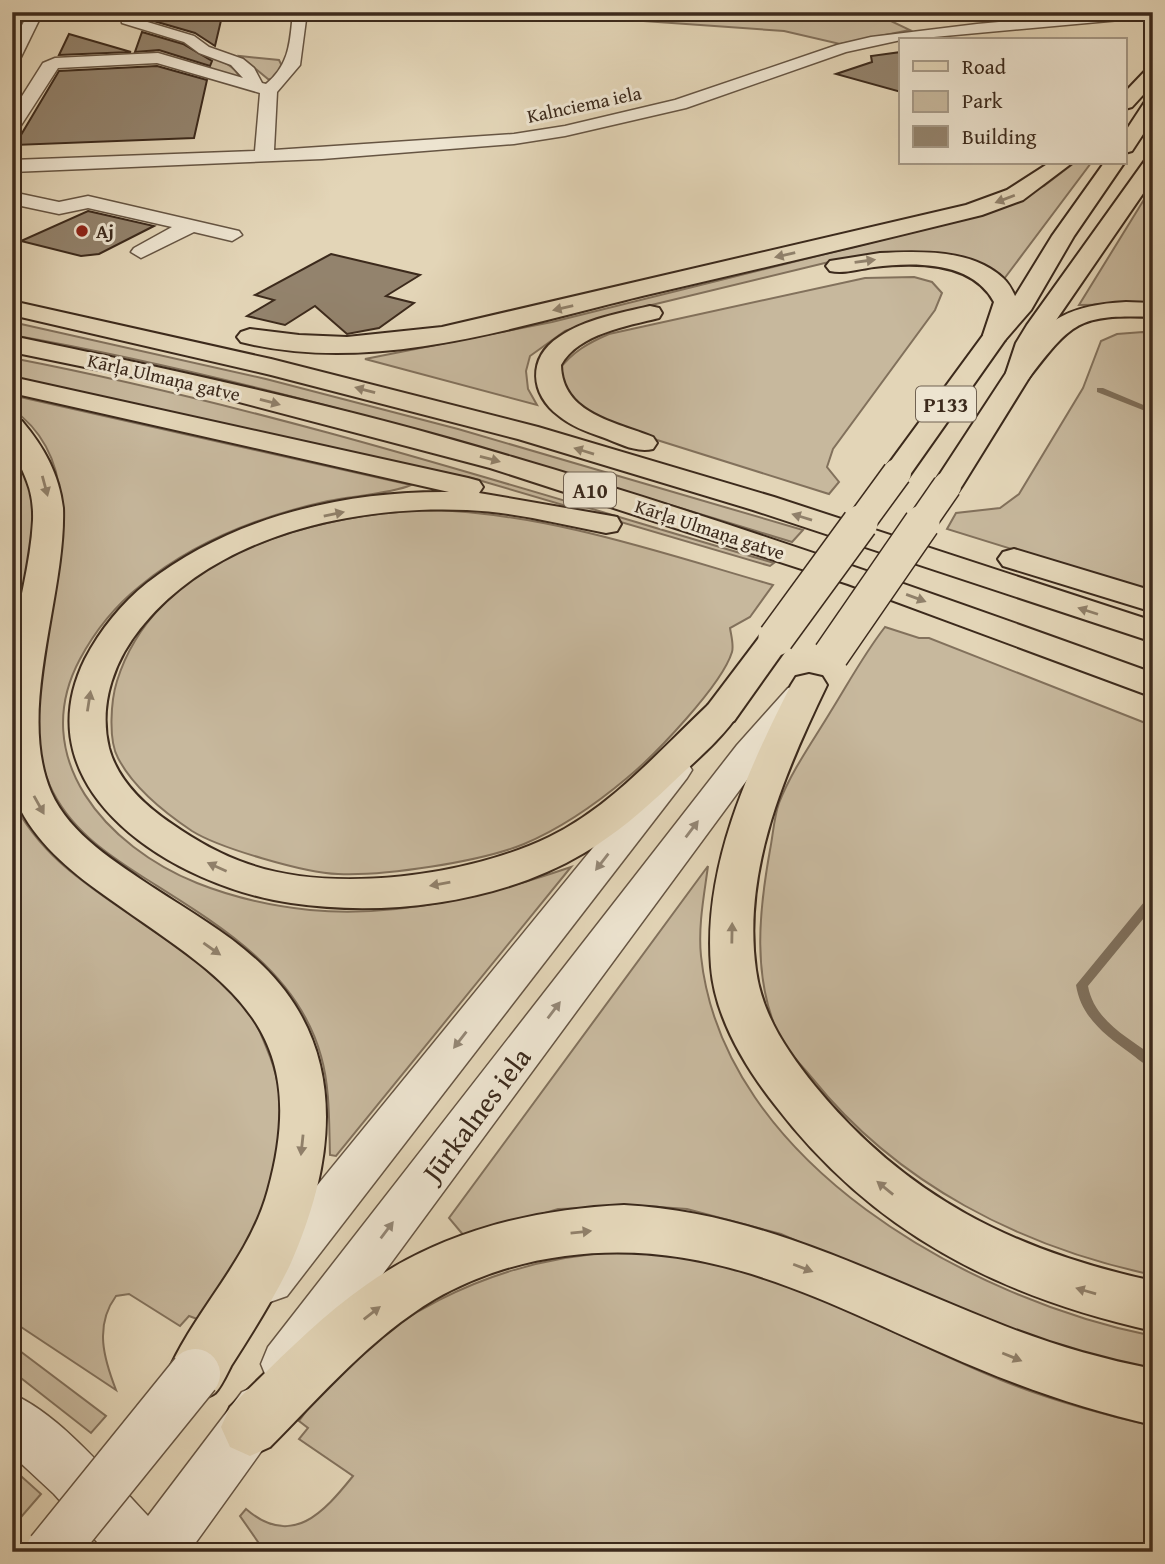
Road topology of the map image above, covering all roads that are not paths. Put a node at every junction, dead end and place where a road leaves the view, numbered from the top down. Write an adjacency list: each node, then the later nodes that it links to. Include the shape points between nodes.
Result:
1 (36, 12): 13 (street)
2 (300, 12): 14 (street)
3 (949, 12): 6 (street)
4 (1153, 13): 6 (street, Kalnciema iela)
5 (123, 20): 9 (street, via 189,39)
6 (977, 28): 7 (street, Kalnciema iela)
7 (925, 38)
8 (899, 42): 22 (street, Kalnciema iela, via 842,48 680,104 565,131 445,147)
9 (211, 51): 10 (street); 12 (street, via 159,44 108,46); 16 (street, via 237,62)
10 (248, 52)
11 (278, 55): 14 (street)
12 (158, 58): 16 (street); 19 (street, via 51,64)
13 (12, 60)
14 (295, 60): 16 (street, via 289,75)
15 (1153, 73): 17 (main road)
16 (262, 88): 22 (street)
17 (1126, 102)
18 (1153, 104): 20 (main road)
19 (12, 126)
20 (1126, 145)
21 (12, 148): 22 (street)
22 (265, 148): 26 (street, Kalnciema iela)
23 (1153, 163): 39 (main road, P133, via 1040,325)
24 (1060, 164): 36 (main road, one-way to 36, via 1014,195 975,210 456,333 348,347 294,345)
25 (1113, 164): 37 (main road, P133, via 1019,310)
26 (12, 166)
27 (12, 198): 28 (street, via 59,208 88,202)
28 (192, 225): 29 (street); 30 (street)
29 (232, 235)
30 (141, 252)
31 (12, 288): 36 (main road)
32 (738, 291): 37 (main road, one-way to 37, via 864,261 945,261 978,272 1004,293 1006,309)
33 (673, 307): 42 (main road, via 572,338 550,358 546,373 551,390 568,411)
34 (12, 308): 45 (main road, Kārļa Ulmaņa gatve / A10, one-way to 34, via 531,434 263,363)
35 (1153, 310): 39 (main road, via 1115,309 1078,316 1049,334)
36 (205, 329): 42 (main road)
37 (996, 335): 48 (main road, P133, bridge)
38 (12, 344): 47 (main road, Kārļa Ulmaņa gatve / A10, one-way to 47, via 185,380 500,462 859,577)
39 (1019, 373): 46 (main road, P133, bridge)
40 (12, 385): 43 (main road, via 435,479)
41 (12, 427): 51 (main road, one-way to 51, via 38,465 48,501 19,721 21,757 31,791 50,824 79,855 244,974 272,1007 300,1076 303,1143 285,1217 268,1255)
42 (643, 443): 44 (main road)
43 (606, 524): 48 (main road, one-way to 43, via 620,809 565,846 507,870 379,892 288,888 218,869 149,829 124,807 95,761 88,728 90,692 109,645 164,584 213,553 298,522 419,501 491,503); 49 (main road, via 837,596)
44 (1153, 602)
45 (1153, 632)
46 (820, 670): 50 (main road, one-way to 46, via 1071,1287 1020,1269 938,1226 900,1200 827,1136 752,1031 739,1001 733,969 732,923 743,841 769,765); 54 (street, Jūrkalnes iela, one-way to 46, via 284,1366 749,753)
47 (1153, 686)
48 (721, 713): 51 (street, one-way to 51)
49 (1153, 713)
50 (1153, 1306)
51 (195, 1374): 55 (street, bridge)
52 (1153, 1397): 54 (main road, one-way to 52, via 347,1333 388,1300 432,1275 525,1241 626,1228 691,1235 766,1254 1016,1359 1121,1392)
53 (12, 1420): 56 (street, via 73,1475)
54 (250, 1427): 57 (street, Jūrkalnes iela)
55 (51, 1552)
56 (144, 1552)
57 (155, 1552)

